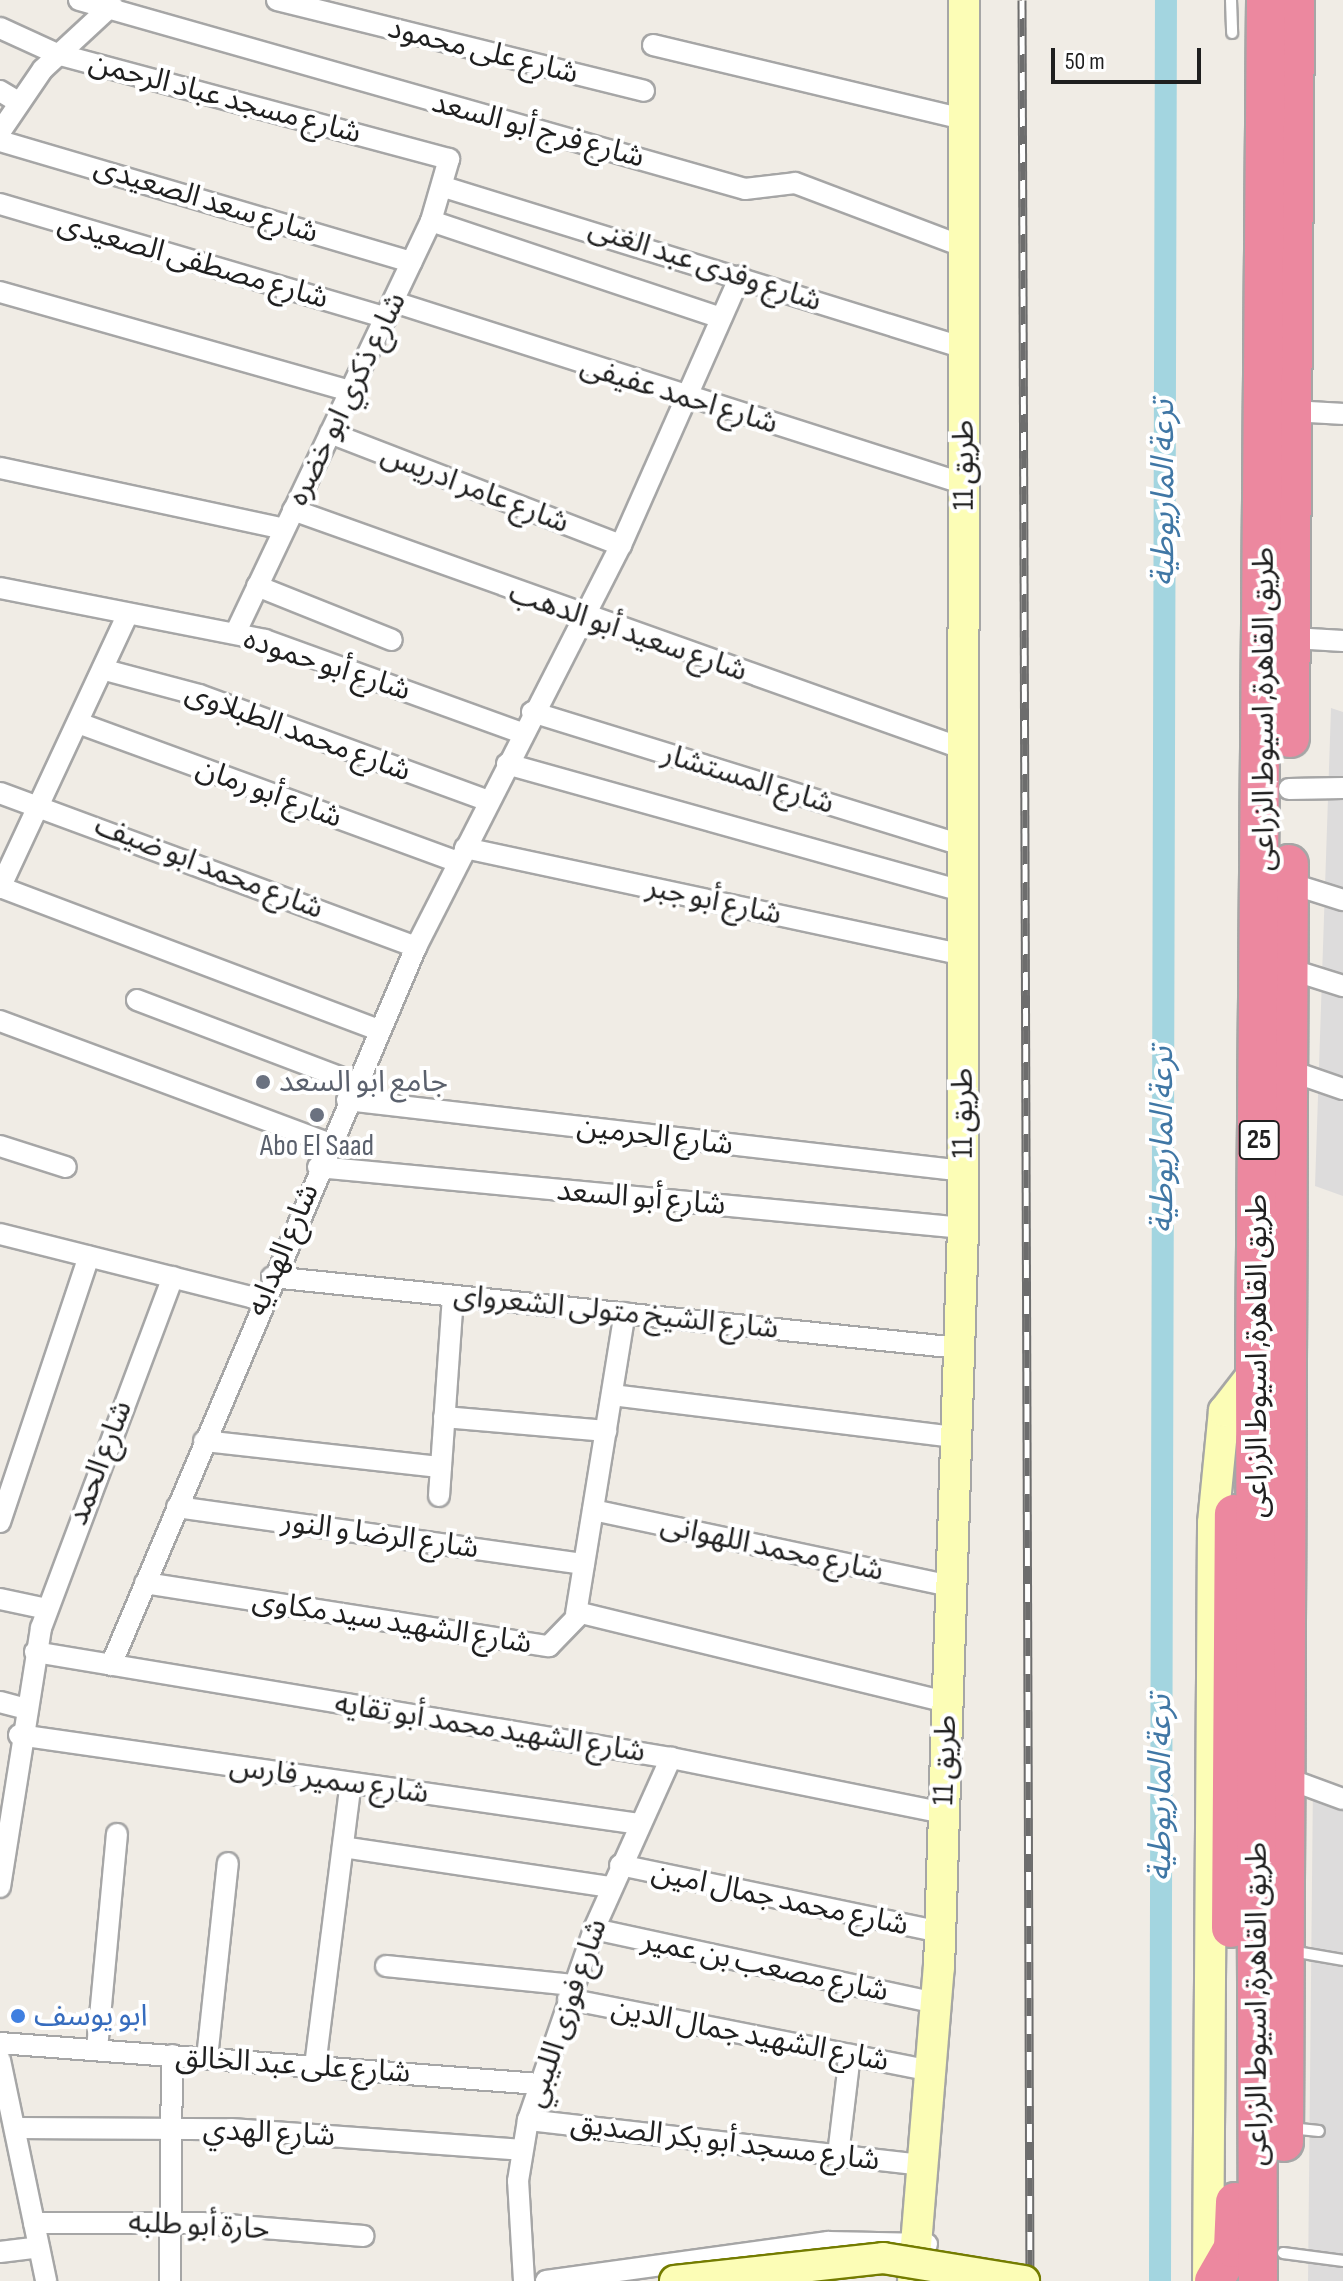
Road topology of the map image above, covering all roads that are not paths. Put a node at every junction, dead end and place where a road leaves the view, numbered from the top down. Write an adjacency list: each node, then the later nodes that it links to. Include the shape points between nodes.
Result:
1 (79, 0): 7 (street, شارع فرج أبو السعد)
2 (277, 0): 12 (street, شارع على محمود)
3 (964, 0): 14 (street, طريق 11)
4 (1231, 0): 9 (lane)
5 (1266, 0): 86 (highway, طريق القاهرة, اسيوط الزراعى / 25)
6 (1295, 0): 30 (highway, طريق القاهرة, اسيوط الزراعى / 25)
7 (112, 5): 11 (street); 21 (street, شارع فرج أبو السعد, via 745,189 795,183)
8 (0, 28): 11 (street, شارع مسجد عباد الرحمن)
9 (1232, 33)
10 (653, 45): 14 (street)
11 (57, 54): 13 (street); 17 (street, شارع مسجد عباد الرحمن)
12 (644, 91)
13 (9, 97): 15 (street)
14 (964, 119): 21 (street, طريق 11)
15 (0, 132)
16 (0, 141): 22 (street, شارع سعد الصعيدى)
17 (450, 162): 18 (street, شارع ذكري ابو خضره)
18 (444, 187): 20 (street, شارع ذكري ابو خضره); 23 (street, شارع وفدى عبد الغنى)
19 (0, 204): 25 (street, شارع مصطفى الصعيدى)
20 (431, 221): 22 (street, شارع ذكري ابو خضره); 26 (street)
21 (964, 247): 27 (street, طريق 11)
22 (412, 262): 25 (street, شارع ذكري ابو خضره)
23 (740, 276): 26 (street, شارع الهدايه); 27 (street, شارع وفدى عبد الغنى)
24 (0, 292): 28 (street)
25 (390, 310): 28 (street, شارع ذكري ابو خضره); 29 (street, شارع احمد عفيفى)
26 (721, 318): 29 (street, شارع الهدايه)
27 (964, 348): 34 (street, طريق 11)
28 (351, 391): 32 (street, شارع ذكري ابو خضره)
29 (686, 398): 34 (street, شارع احمد عفيفى); 36 (street, شارع الهدايه)
30 (1293, 411): 31 (street); 42 (highway, طريق القاهرة, اسيوط الزراعى / 25)
31 (1343, 414)
32 (330, 433): 35 (street, شارع ذكري ابو خضره); 36 (street, شارع عامر ادريس)
33 (0, 468): 35 (street, شارع سعيد أبو الدهب)
34 (965, 484): 49 (street, طريق 11)
35 (289, 520): 37 (street, شارع ذكري ابو خضره); 39 (street, شارع سعيد أبو الدهب)
36 (621, 545): 39 (street, شارع الهدايه)
37 (257, 586): 41 (street, شارع ذكري ابو خضره); 43 (street)
38 (0, 588): 40 (street, شارع أبو حموده)
39 (583, 617): 46 (street, شارع الهدايه); 49 (street, شارع سعيد أبو الدهب)
40 (126, 618): 41 (street, شارع أبو حموده); 45 (street)
41 (235, 633): 48 (street, شارع أبو حموده)
42 (1293, 638): 44 (street); 52 (highway, طريق القاهرة, اسيوط الزراعى / 25)
43 (392, 640)
44 (1343, 641)
45 (105, 670): 47 (street); 54 (street, شارع محمد الطبلاوى, via 199,695)
46 (532, 712): 48 (street, شارع الهدايه); 56 (street, شارع المستشار)
47 (81, 724): 55 (street); 57 (street, شارع أبو رمان)
48 (522, 733): 50 (street, شارع الهدايه)
49 (964, 749): 56 (street, طريق 11)
50 (507, 764): 54 (street, شارع الهدايه); 60 (street)
51 (1343, 788): 52 (street)
52 (1289, 789): 58 (highway, طريق القاهرة, اسيوط الزراعى / 25)
53 (0, 793): 55 (street, شارع محمد ابو ضيف)
54 (488, 801): 57 (street, شارع الهدايه)
55 (44, 804): 59 (street); 62 (street, شارع محمد ابو ضيف)
56 (965, 846): 60 (street, طريق 11)
57 (461, 855): 62 (street, شارع الهدايه); 63 (street, شارع أبو جبر)
58 (1289, 883): 61 (street); 64 (highway, طريق القاهرة, اسيوط الزراعى / 25)
59 (0, 888): 68 (street)
60 (965, 892): 63 (street, طريق 11)
61 (1343, 900)
62 (416, 947): 68 (street, شارع الهدايه)
63 (964, 955): 76 (street, طريق 11)
64 (1289, 969): 65 (street); 69 (highway, طريق القاهرة, اسيوط الزراعى / 25)
65 (1343, 986)
66 (137, 1000): 71 (street, شارع الحرمين)
67 (0, 1021): 72 (street)
68 (379, 1030): 71 (street, شارع الهدايه)
69 (1288, 1070): 70 (street); 111 (highway, طريق القاهرة, اسيوط الزراعى / 25)
70 (1343, 1089)
71 (351, 1091): 72 (street, شارع الهدايه); 76 (street, شارع الحرمين)
72 (328, 1143): 75 (street, شارع الهدايه)
73 (0, 1146): 74 (street)
74 (66, 1167)
75 (318, 1167): 77 (street, شارع أبو السعد); 81 (street, شارع الهدايه)
76 (963, 1171): 77 (street, طريق 11)
77 (963, 1228): 85 (street, طريق 11)
78 (0, 1234): 79 (street)
79 (89, 1256): 80 (street); 97 (street)
80 (173, 1277): 83 (street); 102 (street, شارع الحمد)
81 (272, 1277): 82 (street, شارع الشيخ متولى الشعرواى); 83 (street, شارع الهدايه)
82 (453, 1296): 84 (street, شارع الشيخ متولى الشعرواى); 88 (street)
83 (263, 1300): 91 (street, شارع الهدايه)
84 (625, 1313): 85 (street, شارع الشيخ متولى الشعرواى); 87 (street)
85 (959, 1348): 90 (street, طريق 11)
86 (1255, 1371): 92 (highway, طريق القاهرة, اسيوط الزراعى / 25); 165 (street, via 1224,1411 1213,1523)
87 (612, 1395): 89 (street); 90 (street)
88 (444, 1417): 89 (street); 93 (street)
89 (606, 1431): 96 (street)
90 (956, 1437): 100 (street, طريق 11)
91 (204, 1441): 93 (street); 95 (street, شارع الهدايه)
92 (1256, 1441): 165 (highway, via 1237,1478 1227,1656 1236,2223 1233,2248); 166 (highway, طريق القاهرة, اسيوط الزراعى / 25)
93 (441, 1467): 94 (street)
94 (439, 1496)
95 (177, 1507): 98 (street, شارع الرضا و النور); 99 (street, شارع الهدايه)
96 (593, 1510): 98 (street); 100 (street, شارع محمد اللهوانى)
97 (0, 1522)
98 (584, 1564): 103 (street)
99 (145, 1583): 103 (street, شارع الشهيد سيد مكاوى, via 549,1646 560,1642); 105 (street, شارع الهدايه)
100 (951, 1586): 107 (street, طريق 11)
101 (0, 1599): 102 (street)
102 (47, 1609): 104 (street, شارع الحمد)
103 (576, 1614): 107 (street, شارع الشهيد سيد مكاوى)
104 (35, 1652): 105 (street, شارع الشهيد محمد أبو تقايه); 108 (street)
105 (111, 1665): 110 (street, شارع الشهيد محمد أبو تقايه)
106 (0, 1702): 108 (street)
107 (947, 1702): 115 (street, طريق 11)
108 (23, 1708): 109 (street)
109 (19, 1735): 112 (street, شارع سمير فارس); 114 (street)
110 (671, 1758): 115 (street, شارع الشهيد محمد أبو تقايه); 116 (street, شارع فوزى الليبي)
111 (1286, 1778): 113 (street); 125 (highway, طريق القاهرة, اسيوط الزراعى / 25)
112 (351, 1783): 116 (street, شارع سمير فارس); 118 (street)
113 (1343, 1799)
114 (5, 1813): 121 (street)
115 (944, 1813): 124 (street, طريق 11)
116 (639, 1824): 120 (street, شارع فوزى الليبي)
117 (117, 1834): 131 (street)
118 (343, 1847): 122 (street); 136 (street)
119 (228, 1863): 134 (street)
120 (620, 1865): 122 (street, شارع فوزى الليبي); 124 (street, شارع محمد جمال امين)
121 (0, 1887)
122 (611, 1887): 123 (street, شارع فوزى الليبي)
123 (594, 1929): 128 (street, شارع فوزى الليبي); 129 (street, شارع مصعب بن عمير)
124 (940, 1932): 129 (street, طريق 11)
125 (1285, 1950): 126 (lane); 153 (highway, طريق القاهرة, اسيوط الزراعى / 25, via 1302,2129)
126 (1343, 1960)
127 (386, 1966): 128 (street, شارع الشهيد جمال الدين)
128 (570, 1992): 133 (street, شارع الشهيد جمال الدين); 138 (street, شارع فوزى الليبي)
129 (937, 2003): 137 (street, طريق 11)
130 (0, 2043): 131 (street, شارع على عبد الخالق)
131 (97, 2049): 132 (street, شارع على عبد الخالق)
132 (172, 2055): 134 (street, شارع على عبد الخالق); 140 (street)
133 (850, 2055): 137 (street, شارع الشهيد جمال الدين); 143 (street)
134 (207, 2058): 136 (street, شارع على عبد الخالق)
135 (0, 2060): 141 (street)
136 (315, 2066): 138 (street, شارع على عبد الخالق)
137 (932, 2071): 144 (street, طريق 11)
138 (539, 2084): 139 (street, شارع فوزى الليبي)
139 (528, 2120): 142 (street, شارع فوزى الليبي); 143 (street, شارع مسجد أبو بكر الصديق)
140 (171, 2130): 141 (street, شارع الهدي); 142 (street, شارع الهدي); 145 (street)
141 (12, 2139): 146 (street)
142 (521, 2150): 157 (street, شارع فوزى الليبي)
143 (838, 2155): 144 (street, شارع مسجد أبو بكر الصديق)
144 (922, 2165): 148 (street, طريق 11)
145 (170, 2222): 146 (street, حارة أبو طلبه); 147 (street, حارة أبو طلبه); 156 (street)
146 (34, 2223): 149 (street)
147 (363, 2236)
148 (922, 2237): 151 (street, via 828,2242); 162 (street); 163 (street)
149 (39, 2247): 150 (street); 155 (street)
150 (0, 2252)
151 (735, 2255): 154 (street); 160 (street)
152 (1343, 2261): 153 (lane)
153 (1283, 2267)
154 (624, 2276): 158 (street)
155 (46, 2281)
156 (170, 2281)
157 (524, 2281)
158 (546, 2281)
159 (675, 2281): 164 (street, bridge, via 883,2258)
160 (740, 2281)
161 (806, 2281): 163 (street)
162 (913, 2281)
163 (932, 2281)
164 (1024, 2281)
165 (1211, 2281)
166 (1258, 2281)

